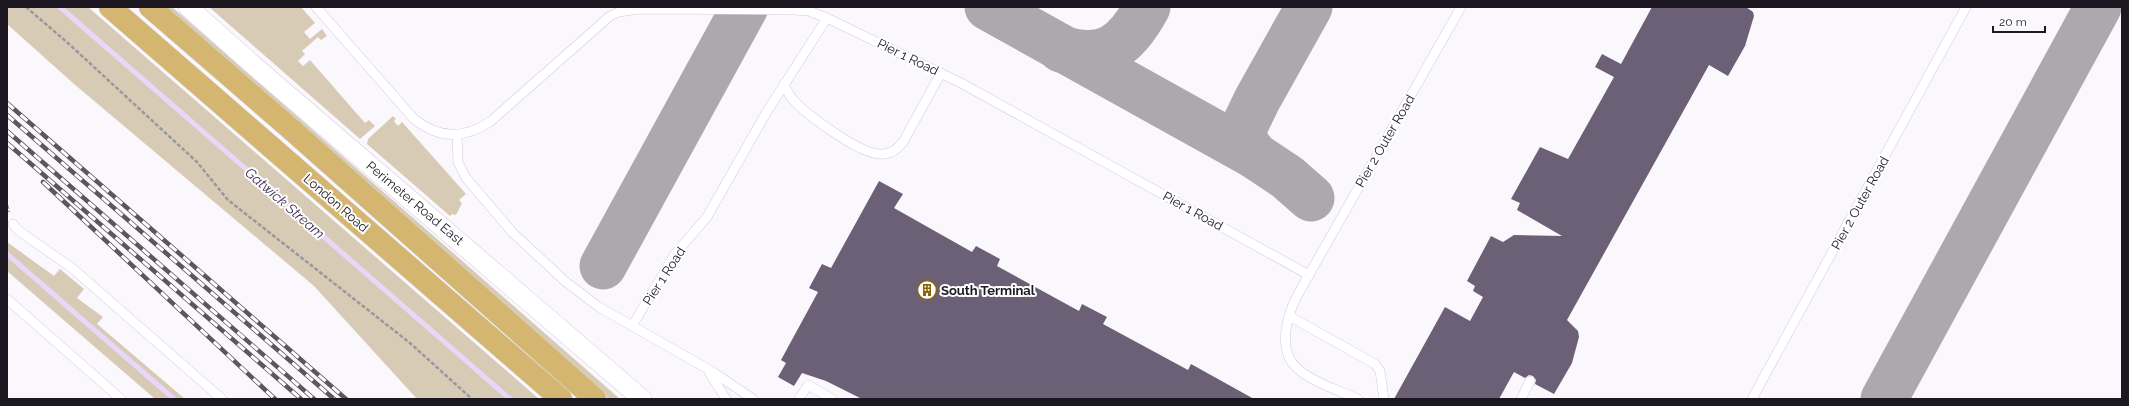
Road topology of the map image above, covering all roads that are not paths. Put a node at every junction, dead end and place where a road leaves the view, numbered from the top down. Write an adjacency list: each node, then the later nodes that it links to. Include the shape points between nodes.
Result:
1 (110, 7): 22 (main road, London Road)
2 (150, 7): 23 (main road, London Road)
3 (188, 7): 24 (street, Perimeter Road East)
4 (316, 7): 10 (lane, via 414,118 434,130)
5 (1461, 7): 12 (lane, Pier 2 Outer Road)
6 (1966, 7): 31 (lane, Pier 2 Outer Road)
7 (827, 18): 8 (lane, Pier 1 Road); 9 (lane, Pier 1 Road); 10 (lane, via 809,11 794,10 638,9 619,12 596,28 491,121 474,132)
8 (941, 72): 9 (lane, via 903,142 894,151 880,154 861,148 824,126 796,103); 12 (lane, Pier 1 Road)
9 (784, 84): 15 (lane, Pier 1 Road, via 707,217 675,254)
10 (457, 134): 15 (lane, via 457,155 462,172 513,233 577,292)
11 (13, 224): 21 (lane, via 19,232 72,268)
12 (1309, 275): 14 (lane, Pier 2 Outer Road)
13 (7, 299): 20 (lane)
14 (1289, 316): 28 (lane, Pier 2 Outer Road, via 1286,345 1296,367); 29 (lane, via 1375,364 1380,371)
15 (632, 326): 16 (lane)
16 (706, 368): 25 (lane); 26 (lane)
17 (814, 377): 19 (lane)
18 (1530, 381): 30 (lane)
19 (802, 394): 27 (lane)
20 (121, 399)
21 (222, 399)
22 (561, 399)
23 (595, 399)
24 (642, 399)
25 (726, 399)
26 (753, 399)
27 (832, 399)
28 (1358, 399)
29 (1384, 399)
30 (1521, 399)
31 (1752, 399)

